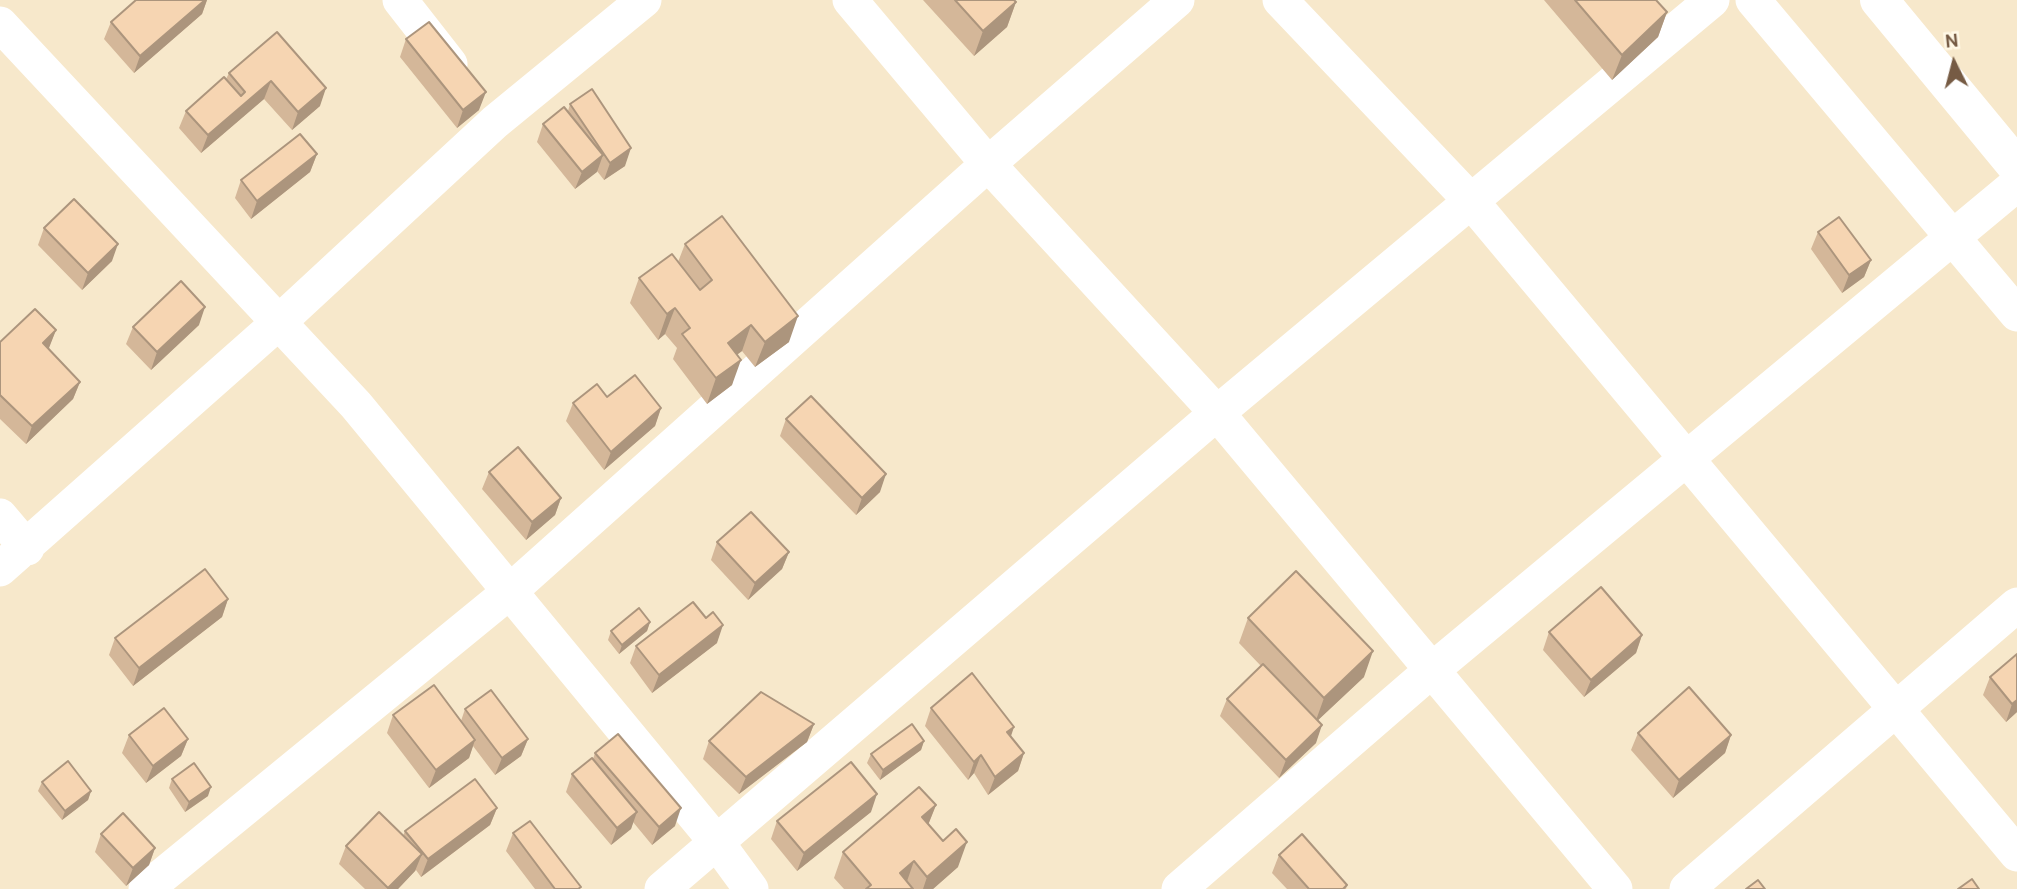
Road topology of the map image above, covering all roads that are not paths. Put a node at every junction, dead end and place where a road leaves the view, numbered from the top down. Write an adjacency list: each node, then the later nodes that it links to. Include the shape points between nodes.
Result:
1 (400, 0): 10 (street)
2 (644, 0): 10 (street)
3 (850, 0): 11 (street)
4 (1177, 0): 11 (street)
5 (1280, 0): 14 (street)
6 (1712, 0): 14 (street)
7 (1753, 0): 15 (street)
8 (1879, 0): 12 (main road)
9 (0, 24): 17 (street)
10 (481, 105): 17 (street)
11 (988, 164): 18 (street); 22 (street)
12 (2017, 167)
13 (2017, 184): 15 (street)
14 (1471, 201): 18 (street); 19 (street)
15 (1952, 237): 16 (street); 19 (street)
16 (2017, 314)
17 (278, 323): 21 (street); 22 (street, via 356,405)
18 (1217, 413): 24 (street); 26 (street)
19 (1686, 459): 24 (street); 25 (street)
20 (0, 516): 21 (street)
21 (13, 559)
22 (508, 593): 26 (street); 28 (street)
23 (2017, 605): 25 (street)
24 (1432, 670): 31 (street); 32 (street)
25 (1899, 709): 27 (street); 33 (street)
26 (718, 844): 29 (street); 30 (street)
27 (2017, 854)
28 (146, 889)
29 (662, 889)
30 (751, 889)
31 (1179, 889)
32 (1615, 889)
33 (1687, 889)

